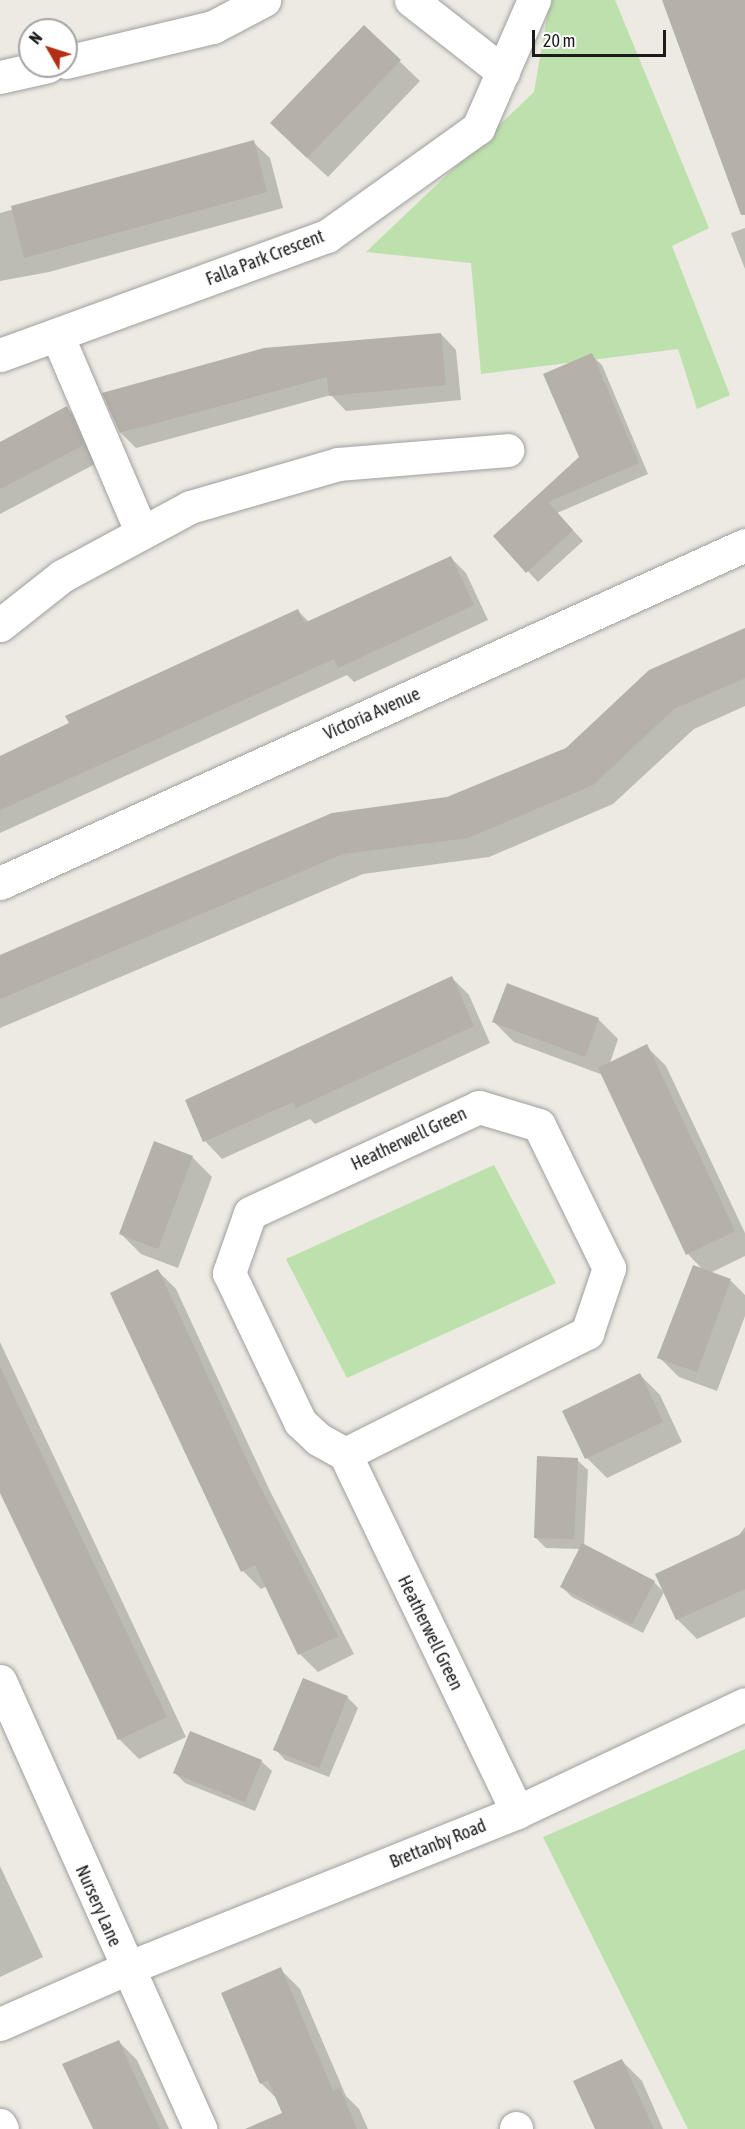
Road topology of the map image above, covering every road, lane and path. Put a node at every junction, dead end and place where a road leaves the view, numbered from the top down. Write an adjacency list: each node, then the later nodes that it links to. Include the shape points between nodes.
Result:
1 (264, 0): 4 (street, via 213,27)
2 (411, 0): 5 (street)
3 (534, 0): 5 (street, Falla Park Crescent)
4 (78, 59)
5 (503, 72): 8 (street, Falla Park Crescent, via 478,128 327,236)
6 (18, 73): 7 (street)
7 (0, 77)
8 (57, 334): 9 (street, Falla Park Crescent); 11 (street)
9 (0, 355)
10 (507, 450): 11 (street, via 338,464 190,507)
11 (142, 533): 13 (street, via 62,576)
12 (745, 545): 14 (street, Victoria Avenue)
13 (0, 626)
14 (0, 883)
15 (345, 1454): 15 (street, Heatherwell Green, via 587,1333 609,1268 539,1125 479,1107 250,1213 229,1273 300,1422 318,1439); 18 (street, Heatherwell Green)
16 (0, 1681): 19 (street, Nursery Lane)
17 (745, 1704): 18 (street, Brettanby Road)
18 (517, 1812): 19 (street, Brettanby Road)
19 (125, 1969): 20 (street, Brettanby Road); 23 (street, Nursery Lane)
20 (0, 2024)
21 (0, 2124): 22 (street)
22 (2, 2129)
23 (200, 2129)

